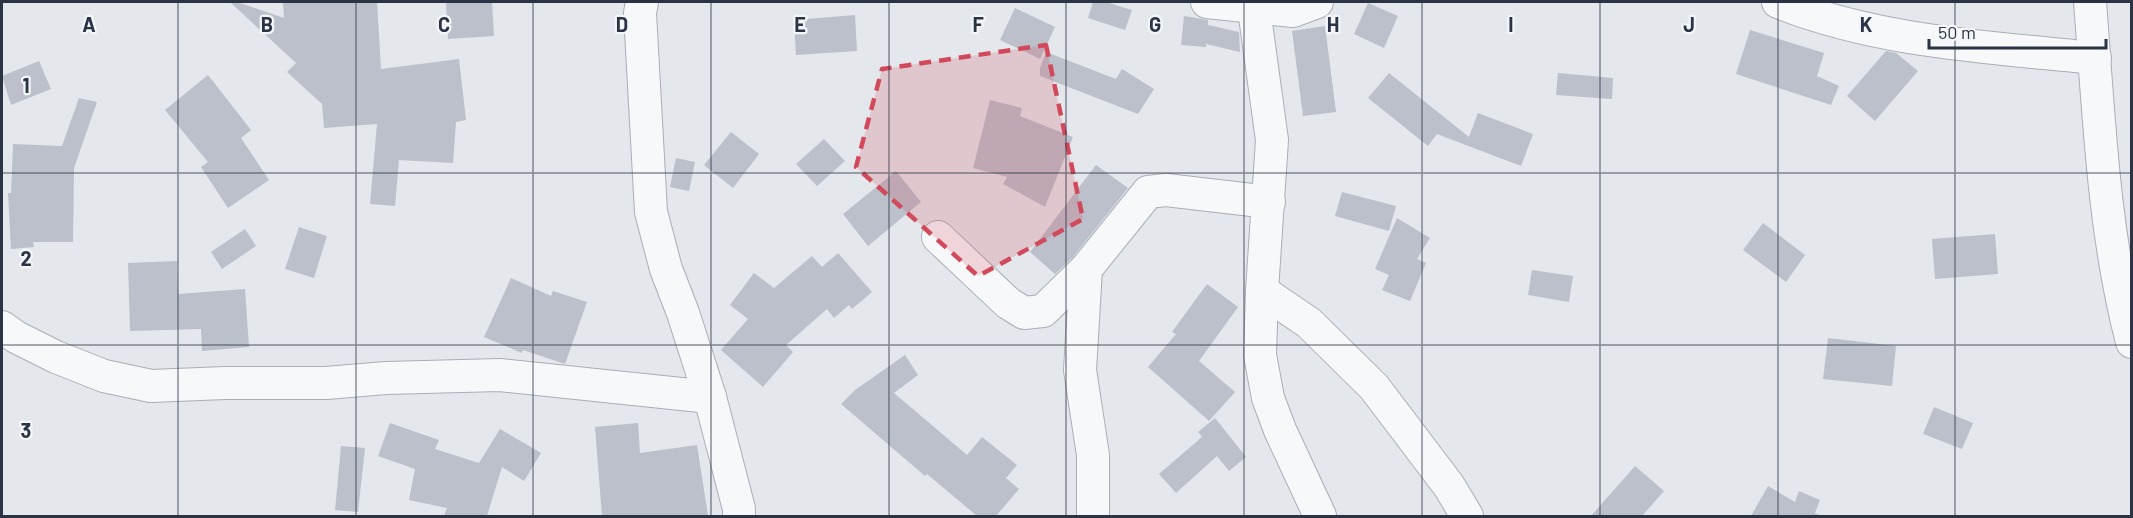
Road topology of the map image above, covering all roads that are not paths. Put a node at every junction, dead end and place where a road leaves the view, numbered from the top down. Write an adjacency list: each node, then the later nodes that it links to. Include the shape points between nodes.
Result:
1 (642, 2): 15 (street, via 651,212)
2 (1207, 2): 6 (street)
3 (1317, 2): 6 (street, via 1293,11)
4 (1778, 2): 7 (street, via 1913,39)
5 (2090, 2): 7 (street)
6 (1253, 5): 8 (street, via 1272,140)
7 (2095, 58): 9 (street)
8 (1269, 202): 11 (street, via 1166,190 1148,192); 12 (street)
9 (2120, 233): 14 (street, via 2119,291)
10 (938, 237): 11 (street, via 1008,303 1024,313 1043,311)
11 (1086, 269): 17 (street, via 1080,370 1093,455)
12 (1262, 291): 18 (street, via 1260,355 1268,398); 19 (street, via 1309,323 1374,387)
13 (2, 327): 15 (street, via 46,352 95,372 152,386 501,375)
14 (2132, 342)
15 (710, 398): 16 (street)
16 (739, 516)
17 (1092, 516)
18 (1320, 516)
19 (1467, 516)

